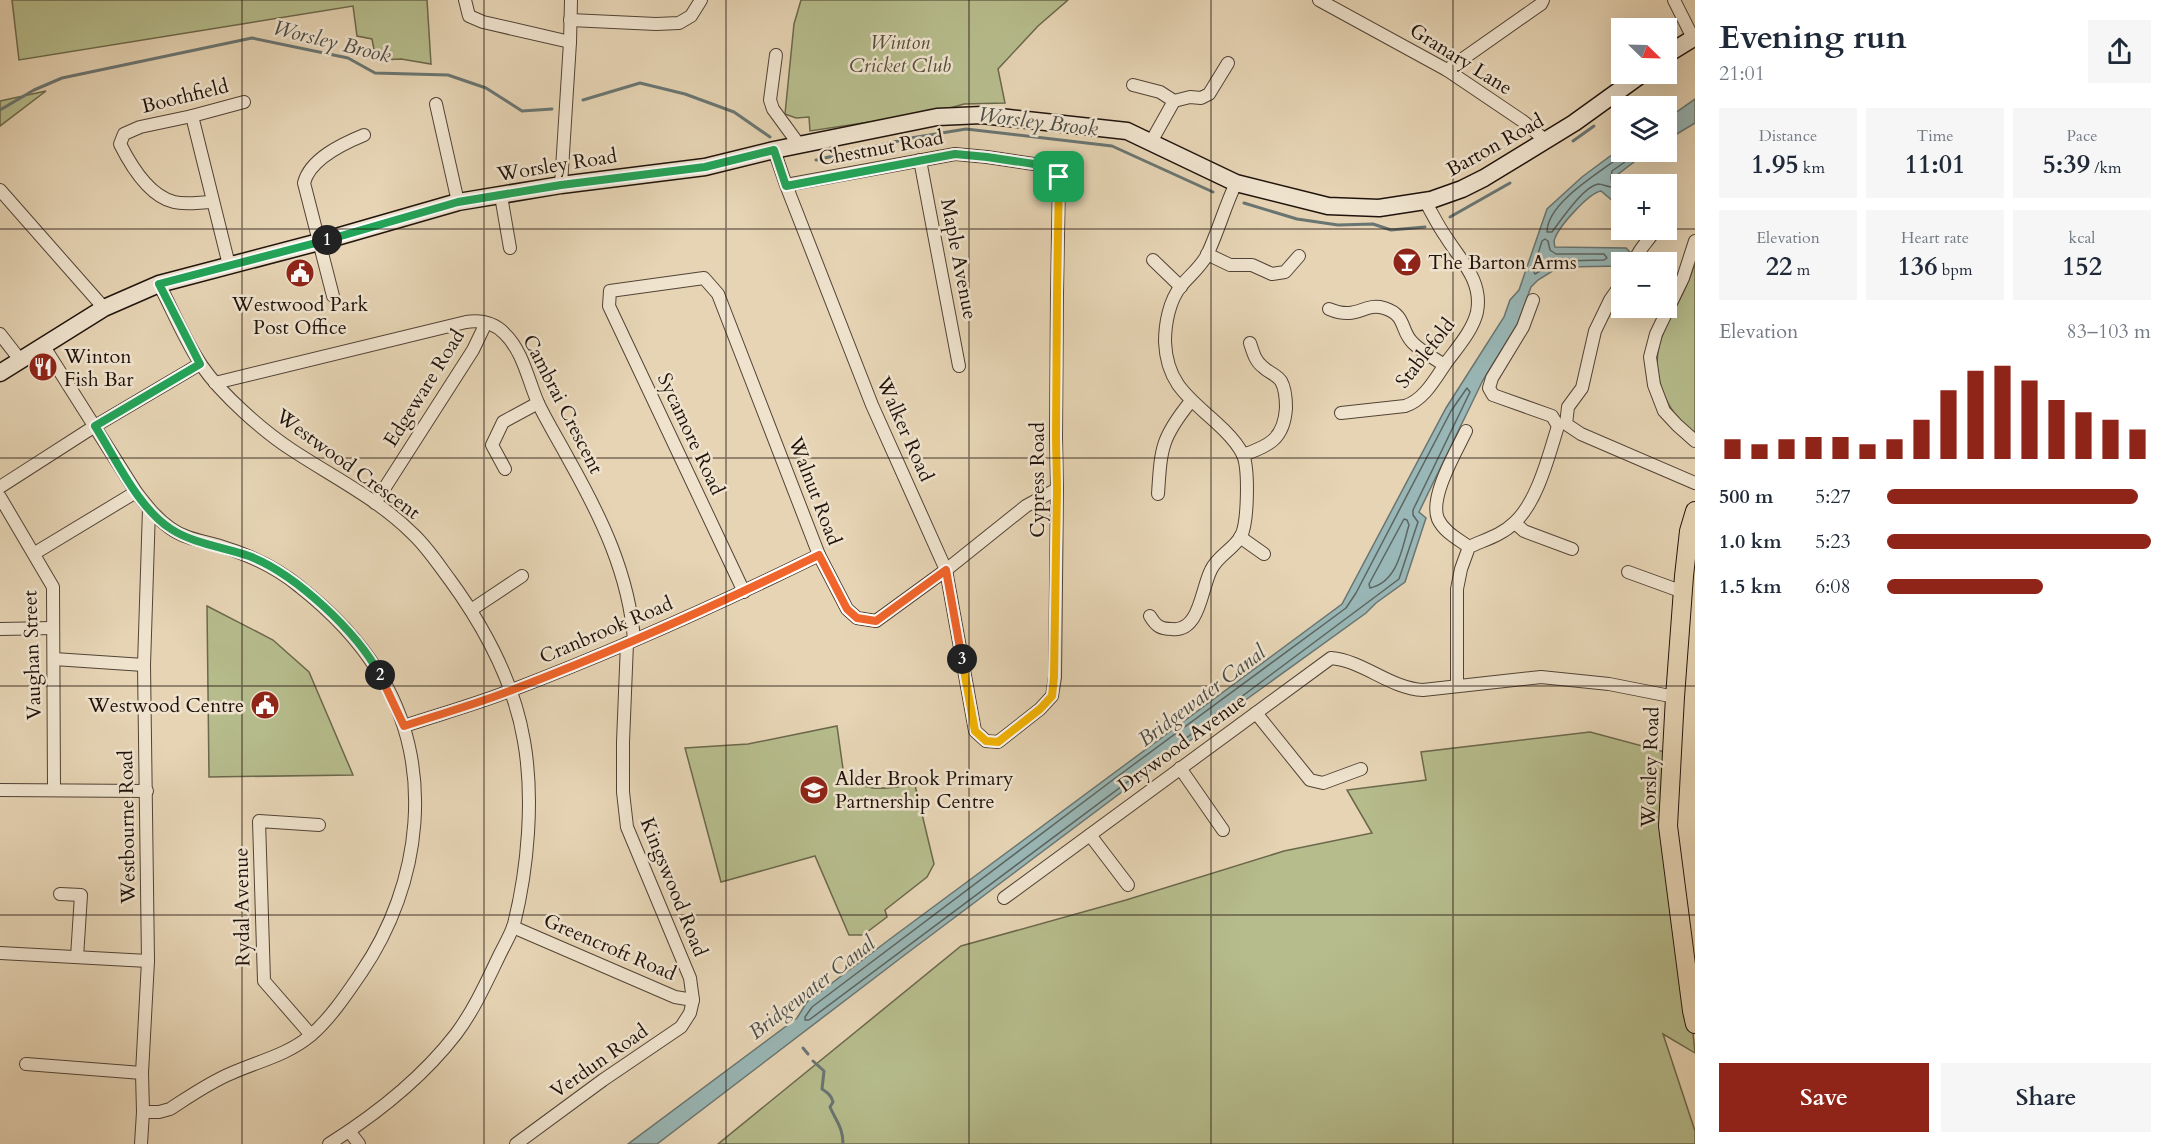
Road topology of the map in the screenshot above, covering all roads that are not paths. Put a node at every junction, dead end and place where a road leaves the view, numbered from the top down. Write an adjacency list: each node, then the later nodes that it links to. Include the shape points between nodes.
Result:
1 (465, 0): 9 (street, via 469,16 483,22)
2 (571, 0): 7 (street)
3 (701, 0): 7 (street, via 691,16 679,23)
4 (1320, 0): 13 (street, Granary Lane)
5 (1543, 0): 13 (street)
6 (1674, 0): 8 (street)
7 (570, 20): 9 (street)
8 (1694, 37): 10 (main road)
9 (570, 42): 28 (street)
10 (1677, 48)
11 (776, 55): 23 (street, via 772,109)
12 (1228, 63): 16 (street, via 1209,94)
13 (1447, 70): 22 (street, Granary Lane)
14 (1629, 84): 22 (main road, Barton Road)
15 (1134, 85): 16 (street, via 1160,92)
16 (1174, 101): 21 (street)
17 (244, 102): 19 (street, Boothfield)
18 (436, 104): 34 (street)
19 (192, 116): 32 (street); 32 (street, Boothfield, via 140,127 124,134 120,144 155,193 173,202)
20 (364, 135): 37 (street, via 315,164 306,176 304,183)
21 (1149, 141): 23 (main road, Worsley Road, via 1126,131 982,115 937,117); 27 (main road, Barton Road)
22 (1546, 141): 33 (main road, Barton Road, via 1469,185)
23 (800, 146): 24 (main road, Worsley Road)
24 (774, 150): 28 (main road, Worsley Road, via 705,167); 29 (street, Walker Road)
25 (920, 160): 26 (street, Chestnut Road, via 955,154); 29 (street, Chestnut Road); 59 (street, Maple Avenue)
26 (1054, 167): 72 (street, Cypress Road, via 1059,177)
27 (1236, 183): 33 (main road, Barton Road, via 1328,206 1379,208); 40 (street)
28 (561, 185): 31 (main road, Worsley Road)
29 (786, 186): 86 (street, Walker Road, via 872,405)
30 (0, 190): 50 (street)
31 (501, 196): 34 (main road, Worsley Road); 38 (street)
32 (213, 201): 43 (street)
33 (1425, 201): 58 (street, Stablefold, via 1471,272 1478,291 1474,320)
34 (458, 202): 37 (main road, Worsley Road)
35 (1650, 240): 39 (street)
36 (1695, 241): 67 (street, via 1650,357 1654,385 1664,411)
37 (319, 242): 43 (main road, Worsley Road); 47 (street)
38 (510, 248)
39 (1638, 252)
40 (1207, 254): 41 (street, via 1230,265 1252,265 1272,274 1285,272); 46 (street)
41 (1299, 256)
42 (1153, 260): 46 (street)
43 (229, 265): 45 (main road, Worsley Road)
44 (704, 278): 85 (street, Walnut Road, via 718,294); 89 (street, Sycamore Road, via 610,291 609,306)
45 (159, 284): 50 (main road, Worsley Road); 57 (street, Westwood Crescent)
46 (1181, 287): 62 (street, via 1167,317 1165,342 1169,371)
47 (333, 296)
48 (1611, 299): 70 (street, via 1595,331 1582,388 1568,406 1566,424)
49 (1533, 300): 79 (street, via 1523,327 1489,388 1493,395 1552,416 1558,426 1534,494)
50 (104, 308): 55 (main road, Worsley Road)
51 (1329, 309): 58 (street, via 1347,314 1372,307 1390,310 1402,321 1412,342)
52 (486, 323): 61 (street, via 466,322); 63 (street, Cambrai Crescent, via 510,340); 76 (street, Edgeware Road, via 473,350)
53 (0, 334): 56 (street)
54 (1250, 343): 68 (street, via 1257,362 1282,383 1286,411 1275,440)
55 (44, 345): 56 (main road, Worsley Road); 65 (street)
56 (21, 361): 60 (main road, Worsley Road)
57 (200, 364): 61 (street, Westwood Crescent); 65 (street)
58 (1444, 365): 64 (street, Stablefold, via 1413,404)
59 (959, 366)
60 (0, 373)
61 (215, 383): 76 (street, Westwood Crescent, via 268,433)
62 (1191, 401): 68 (street, via 1230,436); 74 (street, via 1164,441)
63 (538, 403): 69 (street, via 503,423 492,445); 95 (street, Cambrai Crescent, via 606,530 627,591)
64 (1341, 413)
65 (95, 426): 71 (street); 73 (street)
66 (1466, 431): 81 (street, via 1436,502 1437,518 1444,529)
67 (1695, 441)
68 (1243, 455): 80 (street, via 1247,489)
69 (504, 470)
70 (1695, 483)
71 (0, 487)
72 (1057, 489): 86 (street, via 1026,506); 103 (street, Cypress Road, via 1052,696 998,742 986,741)
73 (136, 492): 77 (street); 83 (street)
74 (1158, 494)
75 (0, 497): 83 (street, Vaughan Street)
76 (375, 502): 91 (street, Westwood Crescent, via 413,534)
77 (149, 509): 97 (street, Westbourne Road); 102 (street, via 181,535 262,561 300,586 342,626 377,670)
78 (1695, 511): 90 (main road, Worsley Road, via 1689,531)
79 (1515, 523): 81 (street); 82 (street, via 1524,531)
80 (1240, 537): 84 (street); 92 (street, via 1212,566 1199,608 1187,626 1162,629)
81 (1469, 547): 98 (street, via 1457,589)
82 (1572, 549)
83 (35, 553): 93 (street, Vaughan Street, via 53,587)
84 (1264, 554)
85 (819, 555): 86 (street, Walnut Road, via 847,609 857,618 876,621); 89 (street, Cranbrook Road)
86 (946, 570): 103 (street, Walker Road)
87 (1628, 572): 90 (street)
88 (522, 576): 91 (street)
89 (744, 592): 95 (street, Cranbrook Road)
90 (1687, 600): 100 (main road, Worsley Road)
91 (471, 610): 99 (street, Westwood Crescent)
92 (1150, 616)
93 (54, 628): 94 (street); 96 (street, Vaughan Street)
94 (0, 629)
95 (631, 641): 99 (street, Cranbrook Road); 119 (street, Kingswood Road, via 623,742 627,827 690,978)
96 (54, 659): 97 (street); 107 (street, Vaughan Street)
97 (144, 665): 108 (street, Westbourne Road)
98 (1457, 685): 100 (street, Drywood Avenue, via 1541,677 1609,684); 101 (street, Drywood Avenue, via 1406,689 1346,660 1331,658)
99 (511, 691): 102 (street, Cranbrook Road); 115 (street, Westwood Crescent, via 525,750 528,834)
100 (1675, 697): 120 (main road, Worsley Road, via 1668,826)
101 (1256, 713): 104 (street, Drywood Avenue); 105 (street, via 1310,780 1323,783)
102 (404, 726): 121 (street, via 417,806 401,896 369,961)
103 (975, 731)
104 (1180, 768): 110 (street); 111 (street, Drywood Avenue)
105 (1361, 769)
106 (0, 790): 107 (street)
107 (54, 790): 108 (street)
108 (147, 790): 118 (street, Westbourne Road)
109 (320, 825): 121 (street, Rydal Avenue, via 260,821 264,981)
110 (1223, 830)
111 (1090, 835): 112 (street); 114 (street, Drywood Avenue)
112 (1128, 885)
113 (60, 894): 117 (street, via 81,895)
114 (1004, 898)
115 (513, 927): 119 (street, Greencroft Road, via 675,997); 125 (street, Westwood Crescent, via 457,1033 401,1091)
116 (0, 953): 117 (street)
117 (77, 957): 118 (street)
118 (148, 961): 123 (street, Westbourne Road)
119 (693, 1000): 129 (street, Verdun Road, via 681,1028)
120 (1695, 1024)
121 (311, 1035): 124 (street, via 279,1055 232,1073 170,1109)
122 (26, 1064): 123 (street)
123 (142, 1073): 124 (street, Westbourne Road)
124 (143, 1112): 126 (street, Westbourne Road)
125 (349, 1131): 127 (street, Westwood Crescent); 128 (street)
126 (141, 1144)
127 (329, 1144)
128 (359, 1144)
129 (516, 1144)

